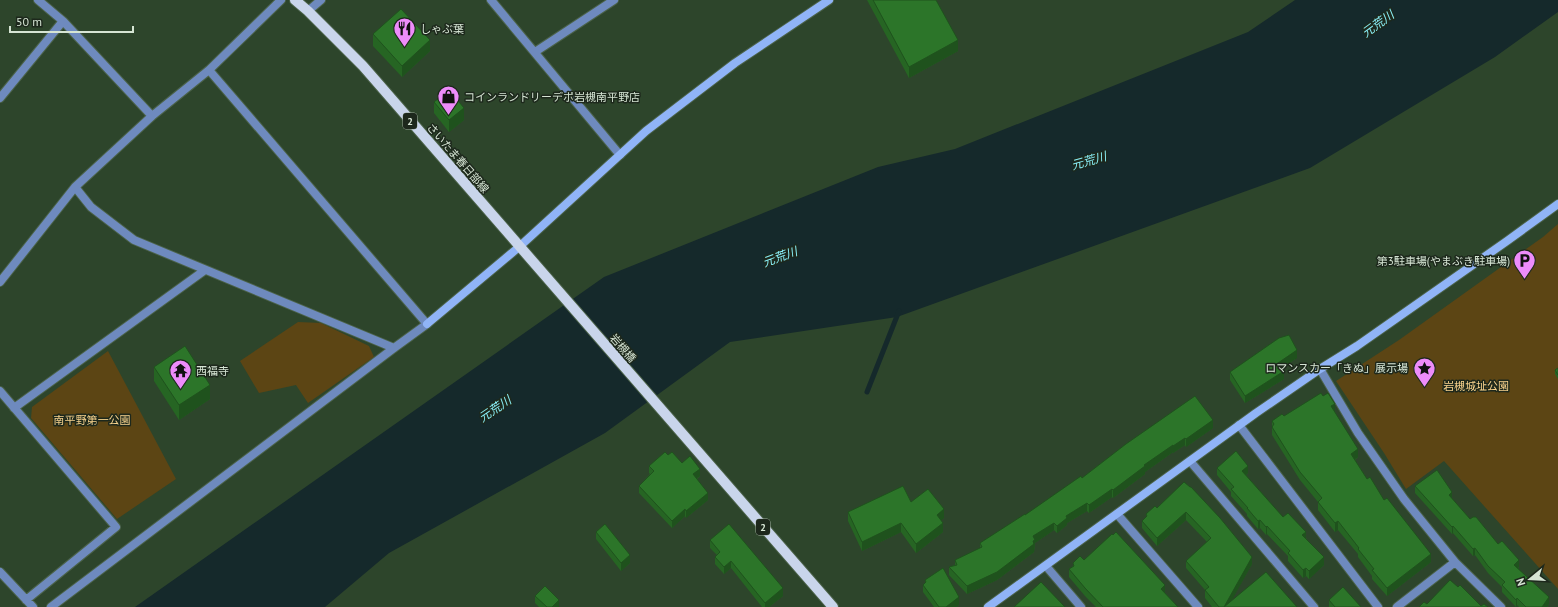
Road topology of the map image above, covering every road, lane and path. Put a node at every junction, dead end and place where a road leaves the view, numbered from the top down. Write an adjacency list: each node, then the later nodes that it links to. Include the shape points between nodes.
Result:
1 (38, 0): 9 (street)
2 (281, 0): 11 (street)
3 (295, 0): 8 (main road, さいたま春日部線 / 2)
4 (321, 0): 8 (street)
5 (491, 0): 10 (street)
6 (614, 0): 10 (street)
7 (829, 0): 14 (street, via 735,63 646,131)
8 (308, 11): 17 (main road, さいたま春日部線 / 2, via 363,66)
9 (63, 21): 12 (street); 13 (street)
10 (535, 52): 14 (street)
11 (209, 70): 13 (street); 21 (street)
12 (0, 98)
13 (152, 116): 15 (street)
14 (620, 155): 17 (street)
15 (75, 187): 19 (street, via 91,207 134,240); 20 (street)
16 (1558, 204): 23 (street, via 1363,342)
17 (519, 247): 18 (main road, さいたま春日部線 / 2); 21 (street)
18 (535, 264): 35 (main road, 岩槻橋 / 2)
19 (205, 270): 22 (street); 25 (street)
20 (0, 282)
21 (427, 324): 22 (street)
22 (394, 348): 34 (street)
23 (1320, 369): 26 (street); 29 (street, via 1380,466)
24 (0, 392): 25 (street)
25 (14, 408): 32 (street, via 116,527)
26 (1239, 425): 27 (street); 40 (street)
27 (1190, 461): 28 (street); 39 (street)
28 (1117, 514): 30 (street); 38 (street)
29 (1455, 562): 41 (street); 42 (street)
30 (1046, 566): 36 (street); 37 (street)
31 (0, 572): 32 (street)
32 (26, 600): 33 (street)
33 (33, 607)
34 (51, 607)
35 (833, 607)
36 (988, 607)
37 (1081, 607)
38 (1198, 607)
39 (1314, 607)
40 (1378, 607)
41 (1397, 607)
42 (1501, 607)

